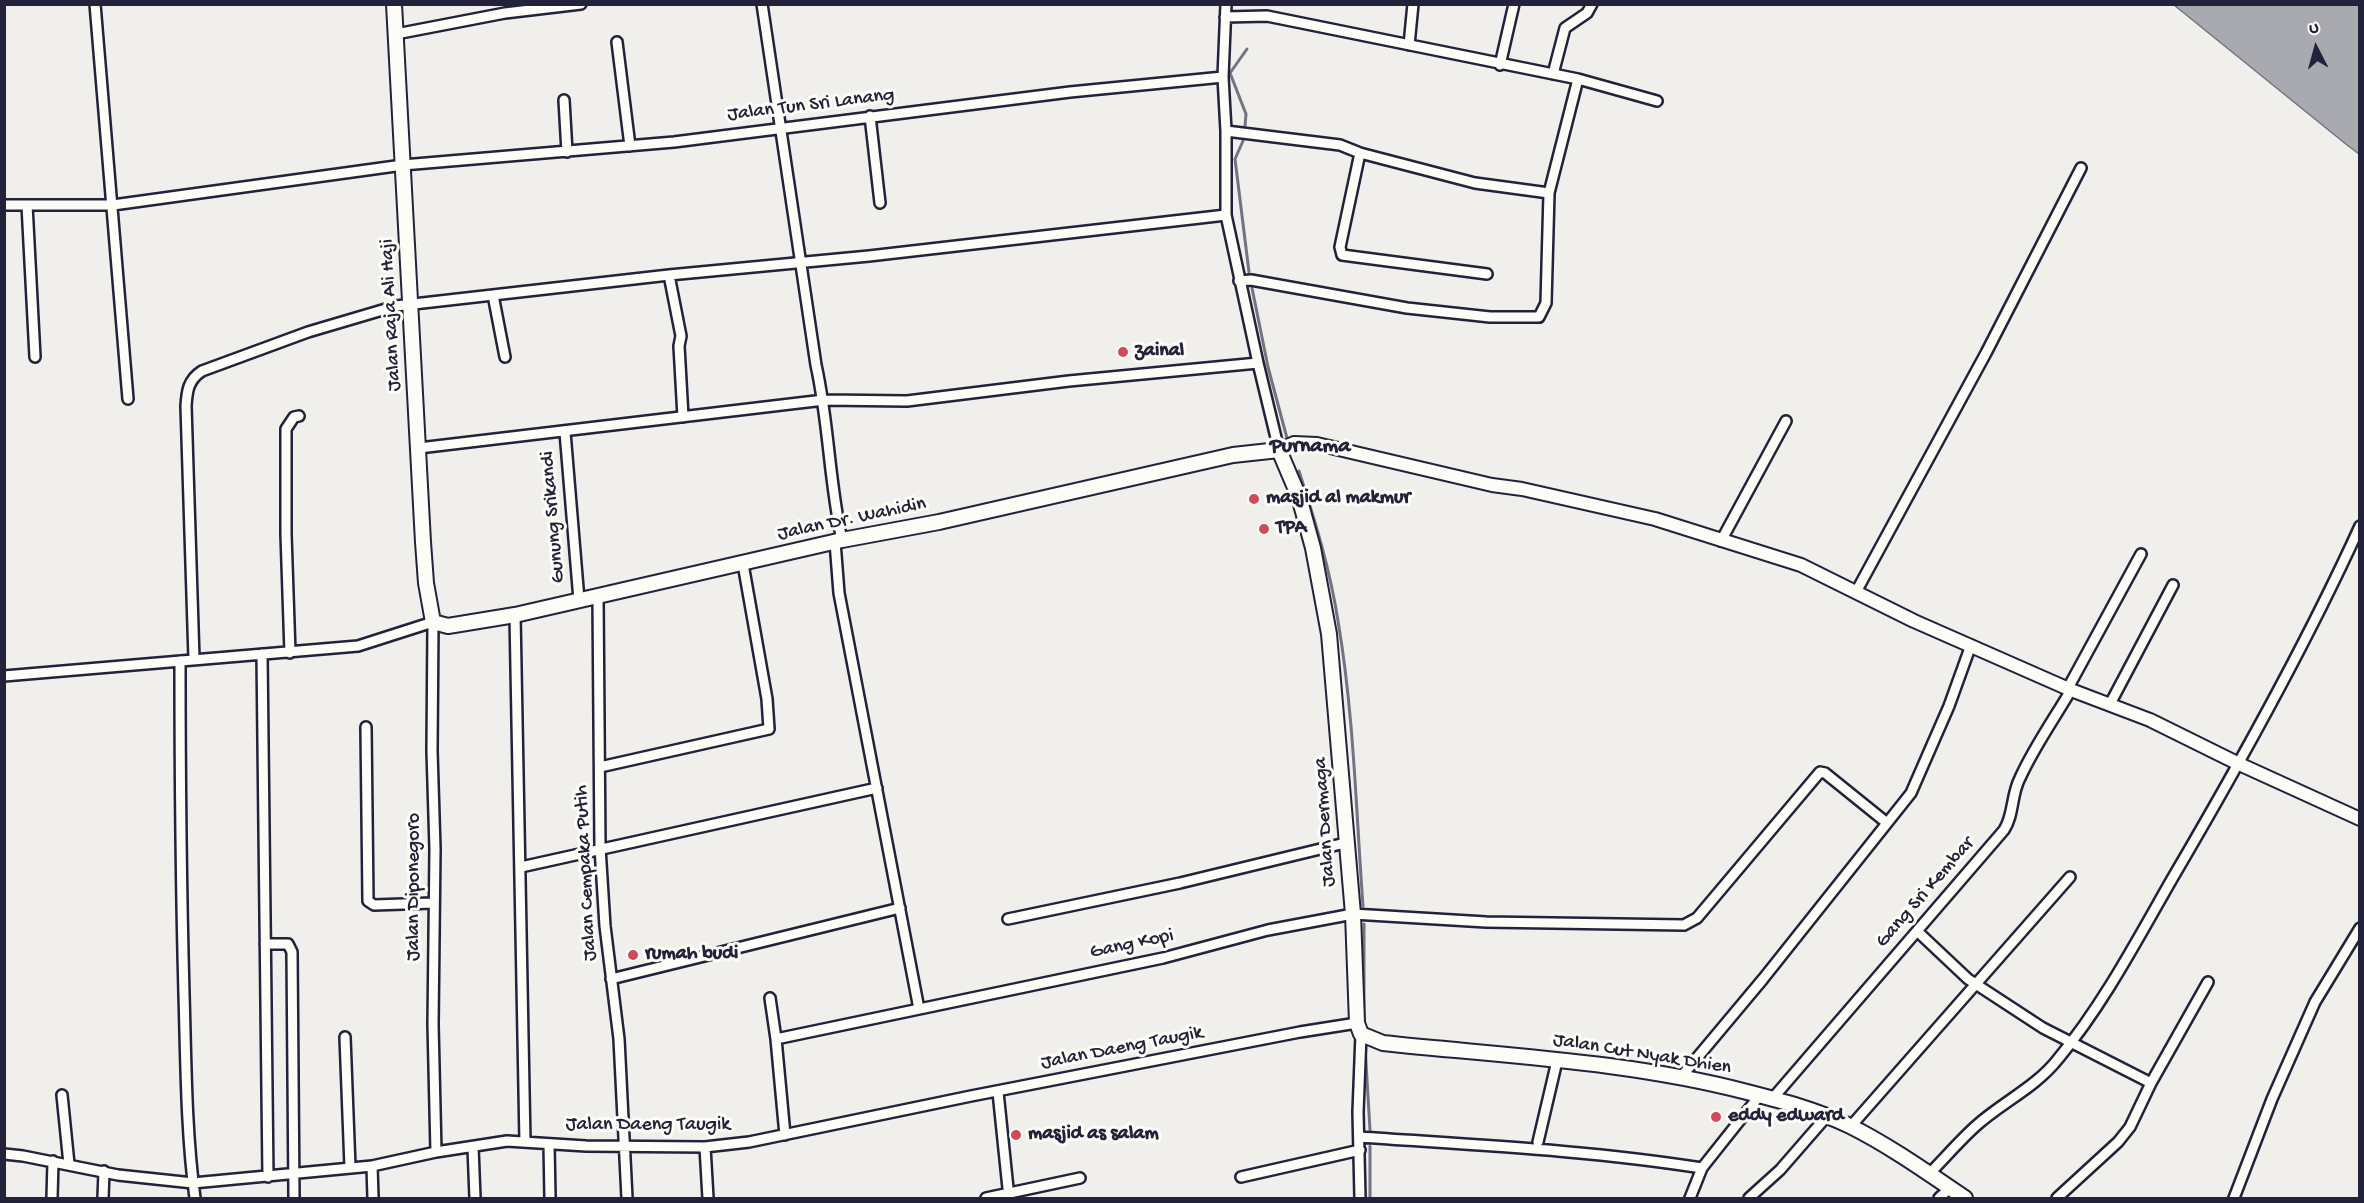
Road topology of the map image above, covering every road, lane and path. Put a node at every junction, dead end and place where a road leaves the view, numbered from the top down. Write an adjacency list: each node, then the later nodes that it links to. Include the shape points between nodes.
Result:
1 (95, 4): 31 (street)
2 (394, 4): 10 (main road, Jalan Raja Ali Haji)
3 (581, 4): 10 (street, via 505,13)
4 (762, 4): 20 (street)
5 (1226, 4): 9 (street)
6 (1413, 4): 12 (street)
7 (1514, 4): 13 (street)
8 (1592, 4): 14 (street, via 1587,13 1565,28)
9 (1225, 17): 12 (street, via 1267,16); 15 (street)
10 (396, 34): 25 (main road, Jalan Raja Ali Haji)
11 (617, 42): 22 (street)
12 (1409, 45): 13 (street)
13 (1500, 65): 14 (street)
14 (1553, 74): 16 (street)
15 (1222, 77): 19 (street, Jalan Tun Sri Lanang); 21 (street)
16 (1578, 79): 18 (street); 27 (street)
17 (564, 100): 23 (street)
18 (1658, 101)
19 (870, 116): 20 (street, Jalan Tun Sri Lanang); 28 (street)
20 (780, 129): 22 (street, Jalan Tun Sri Lanang); 33 (street)
21 (1226, 131): 24 (street, via 1341,145); 32 (street)
22 (630, 146): 23 (street, Jalan Tun Sri Lanang)
23 (567, 152): 25 (street, Jalan Tun Sri Lanang)
24 (1360, 153): 27 (street, via 1475,183); 34 (street, via 1340,247 1342,255)
25 (403, 165): 31 (street, Jalan Tun Sri Lanang); 38 (main road, Jalan Raja Ali Haji)
26 (2081, 168): 56 (street)
27 (1549, 193): 36 (street, via 1546,303 1539,317 1490,317 1407,308 1251,279)
28 (880, 203)
29 (4, 204): 30 (street, Jalan Tun Sri Lanang)
30 (27, 205): 31 (street, Jalan Tun Sri Lanang); 39 (street)
31 (112, 205): 42 (street)
32 (1226, 215): 33 (street); 36 (street)
33 (801, 261): 35 (street); 43 (street)
34 (1487, 274)
35 (669, 275): 37 (street); 45 (street, via 681,336)
36 (1239, 281): 41 (street)
37 (493, 295): 38 (street); 40 (street)
38 (411, 297): 48 (main road, Jalan Raja Ali Haji); 64 (street, via 396,306 202,371 190,382 186,406)
39 (35, 357)
40 (505, 357)
41 (1258, 363): 43 (street, via 907,401); 49 (street)
42 (128, 399)
43 (824, 399): 45 (street); 51 (street)
44 (299, 417): 62 (street, via 294,417 286,429)
45 (683, 417): 47 (street)
46 (1786, 421): 52 (street)
47 (565, 432): 48 (street); 58 (street, Gunung Srikandi)
48 (419, 448): 60 (main road, Jalan Raja Ali Haji, via 426,583)
49 (1279, 450): 51 (main road, Jalan Dr. Wahidin, via 1233,455); 52 (street, via 1294,443 1317,444 1655,519); 75 (main road, Jalan Dermaga, via 1299,497 1322,592 1335,686)
50 (2360, 526): 70 (street)
51 (838, 541): 54 (main road, Jalan Dr. Wahidin); 72 (street, via 839,593)
52 (1721, 541): 56 (street, via 1801,565)
53 (2141, 554): 67 (street, Gang Sri Kembar)
54 (743, 564): 57 (main road, Jalan Dr. Wahidin); 71 (street, via 769,729)
55 (2173, 585): 68 (street)
56 (1856, 592): 61 (street)
57 (598, 597): 58 (main road, Jalan Dr. Wahidin); 71 (street, Jalan Cempaka Putih)
58 (579, 600): 59 (main road, Jalan Dr. Wahidin)
59 (515, 615): 60 (main road, Jalan Dr. Wahidin, via 448,626); 77 (street)
60 (433, 622): 62 (street, via 358,646); 79 (street, Jalan Diponegoro)
61 (1971, 645): 67 (street); 74 (street, via 1923,769 1911,793)
62 (290, 653): 63 (street)
63 (262, 654): 64 (street); 85 (street)
64 (194, 659): 65 (street)
65 (180, 661): 66 (street); 125 (street, via 183,981 188,1143)
66 (4, 676)
67 (2069, 689): 68 (street); 84 (street, Gang Sri Kembar, via 2020,777 2008,825)
68 (2110, 704): 70 (street)
69 (366, 728): 79 (street, via 368,901)
70 (2237, 763): 73 (street); 94 (street, via 2142,930)
71 (600, 767): 76 (street, Jalan Cempaka Putih)
72 (877, 788): 76 (street); 80 (street)
73 (2360, 819)
74 (1887, 823): 81 (street, Gang Kopi, via 1820,772 1697,918 1684,925 1486,922); 96 (street)
75 (1345, 843): 81 (main road, Jalan Dermaga); 82 (street)
76 (600, 848): 77 (street); 86 (street, Jalan Cempaka Putih)
77 (521, 867): 105 (street)
78 (2070, 877): 88 (street)
79 (433, 903): 112 (street, Jalan Diponegoro)
80 (900, 908): 86 (street); 90 (street)
81 (1353, 914): 90 (street, Gang Kopi); 91 (main road, Jalan Dermaga)
82 (1008, 919)
83 (2360, 928): 144 (street, via 2315,1002)
84 (1917, 931): 88 (street); 100 (street, Gang Sri Kembar)
85 (265, 944): 120 (street, via 288,944 292,952); 122 (street)
86 (611, 979): 109 (street, Jalan Cempaka Putih)
87 (2208, 982): 97 (street)
88 (1976, 984): 94 (street); 102 (street)
89 (770, 998): 93 (street)
90 (919, 1009): 93 (street, Gang Kopi)
91 (1359, 1029): 95 (main road, Jalan Cut Nyak Dhien, via 1383,1043); 98 (street, Jalan Daeng Taugik, via 1300,1032); 104 (street, Jalan Dermaga)
92 (345, 1037): 117 (street)
93 (776, 1039): 103 (street)
94 (2071, 1042): 97 (street); 121 (street, via 2038,1079 1977,1125)
95 (1557, 1061): 96 (main road, Jalan Cut Nyak Dhien); 106 (street)
96 (1681, 1077): 100 (main road, Jalan Cut Nyak Dhien)
97 (2151, 1083): 143 (street, via 2118,1143)
98 (998, 1092): 103 (street, Jalan Daeng Taugik); 127 (street)
99 (62, 1095): 115 (street)
100 (1766, 1097): 101 (main road, Jalan Cut Nyak Dhien); 118 (street, Gang Sri Kembar)
101 (1827, 1116): 102 (main road, Jalan Cut Nyak Dhien); 140 (street)
102 (1851, 1126): 121 (main road, Jalan Cut Nyak Dhien)
103 (785, 1135): 110 (street, Jalan Daeng Taugik)
104 (1360, 1137): 111 (street, Jalan Dermaga); 118 (street, via 1644,1159)
105 (525, 1142): 107 (street, Jalan Daeng Taugik); 108 (street, Jalan Daeng Taugik)
106 (1538, 1142)
107 (549, 1144): 109 (street, Jalan Daeng Taugik); 134 (street)
108 (473, 1147): 112 (street, Jalan Daeng Taugik); 133 (street)
109 (626, 1147): 110 (street, Jalan Daeng Taugik); 135 (street, Jalan Cempaka Putih)
110 (705, 1147): 136 (street)
111 (1360, 1149): 123 (street); 138 (street, Jalan Dermaga)
112 (436, 1152): 116 (street, Jalan Daeng Taugik)
113 (4, 1154): 114 (street, Jalan Daeng Taugik)
114 (52, 1161): 115 (street, Jalan Daeng Taugik); 128 (street)
115 (69, 1164): 119 (street, Jalan Daeng Taugik)
116 (372, 1166): 117 (street, Jalan Daeng Taugik); 132 (street)
117 (350, 1167): 120 (street, Jalan Daeng Taugik)
118 (1702, 1168): 139 (street, Gang Sri Kembar)
119 (104, 1172): 125 (street, Jalan Daeng Taugik); 129 (street)
120 (294, 1174): 122 (street, Jalan Daeng Taugik); 131 (street)
121 (1929, 1174): 126 (main road, Jalan Cut Nyak Dhien)
122 (268, 1177): 125 (street, Jalan Daeng Taugik)
123 (1241, 1177)
124 (1080, 1178): 127 (street)
125 (193, 1183): 130 (street)
126 (1950, 1188): 141 (street); 142 (main road, Jalan Cut Nyak Dhien)
127 (1009, 1196): 137 (street)
128 (52, 1198)
129 (103, 1198)
130 (195, 1198)
131 (294, 1198)
132 (373, 1198)
133 (475, 1198)
134 (550, 1198)
135 (627, 1198)
136 (708, 1198)
137 (986, 1198)
138 (1360, 1198)
139 (1690, 1198)
140 (1749, 1198)
141 (1939, 1198)
142 (1965, 1198)
143 (2056, 1198)
144 (2234, 1198)

